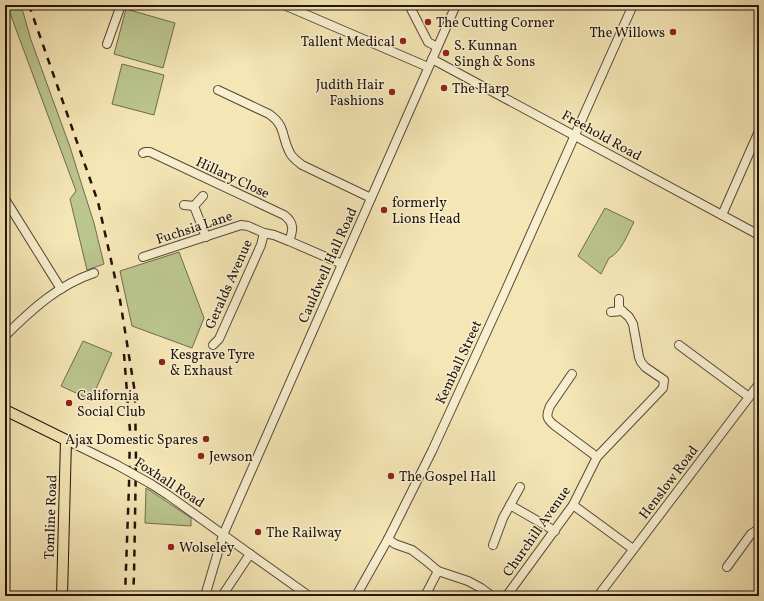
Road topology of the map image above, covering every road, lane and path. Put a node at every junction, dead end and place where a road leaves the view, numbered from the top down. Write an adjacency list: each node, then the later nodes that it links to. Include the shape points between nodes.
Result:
1 (121, 5): 6 (street)
2 (284, 5): 9 (street)
3 (409, 5): 7 (street, via 428,42)
4 (456, 5): 7 (street, Cauldwell Hall Road)
5 (633, 5): 12 (street, Kemball Street)
6 (107, 44)
7 (437, 47): 8 (street, Cauldwell Hall Road)
8 (432, 59): 9 (street, Cauldwell Hall Road); 12 (street, Freehold Road)
9 (428, 68): 15 (street, Cauldwell Hall Road)
10 (218, 90): 15 (street, via 272,117 283,132 289,152 302,165)
11 (759, 131): 19 (street)
12 (575, 135): 19 (street, Freehold Road); 46 (street, Kemball Street, via 432,451)
13 (143, 153): 23 (street, Hillary Close, via 150,152 284,215 292,226)
14 (202, 196): 18 (street)
15 (371, 198): 25 (street, Cauldwell Hall Road)
16 (5, 199): 27 (street)
17 (184, 205): 18 (street)
18 (194, 206): 22 (street)
19 (722, 215): 21 (street, Freehold Road)
20 (264, 233): 22 (street, Fuchsia Lane, via 240,225); 23 (street, Fuchsia Lane); 32 (street, Geralds Avenue, via 219,339)
21 (759, 235)
22 (206, 236): 24 (street, Fuchsia Lane)
23 (289, 241): 25 (street, Fuchsia Lane)
24 (143, 257)
25 (342, 264): 45 (street, Cauldwell Hall Road)
26 (94, 273): 27 (street)
27 (61, 288): 31 (street, via 28,313)
28 (619, 299): 29 (street, via 619,308)
29 (622, 311): 30 (street); 39 (street, Churchill Avenue, via 633,324 641,362 664,380 663,388)
30 (611, 312)
31 (5, 336)
32 (213, 345)
33 (679, 345): 36 (street)
34 (572, 374): 39 (street, via 550,406 547,417)
35 (759, 385): 36 (street, Henslow Road)
36 (749, 397): 48 (street, Henslow Road)
37 (6, 412): 38 (main road, Foxhall Road)
38 (66, 440): 45 (street, Foxhall Road, bridge, via 151,484); 52 (main road, Tomline Road)
39 (597, 457): 42 (street, Churchill Avenue)
40 (520, 487): 41 (street)
41 (510, 505): 44 (street); 47 (street)
42 (573, 505): 44 (street, Churchill Avenue); 48 (street)
43 (759, 529): 50 (street, via 752,534)
44 (555, 531): 59 (street, Churchill Avenue)
45 (223, 535): 49 (street, Foxhall Road); 53 (street, Cauldwell Hall Road)
46 (388, 539): 51 (street, via 412,550); 56 (street, Kemball Street)
47 (494, 545)
48 (633, 549): 60 (street, Henslow Road)
49 (250, 554): 54 (street); 55 (street, Foxhall Road)
50 (727, 567)
51 (438, 571): 57 (street); 58 (street, via 468,581)
52 (62, 596)
53 (205, 596)
54 (222, 596)
55 (308, 596)
56 (356, 596)
57 (425, 596)
58 (492, 596)
59 (504, 596)
60 (598, 596)

